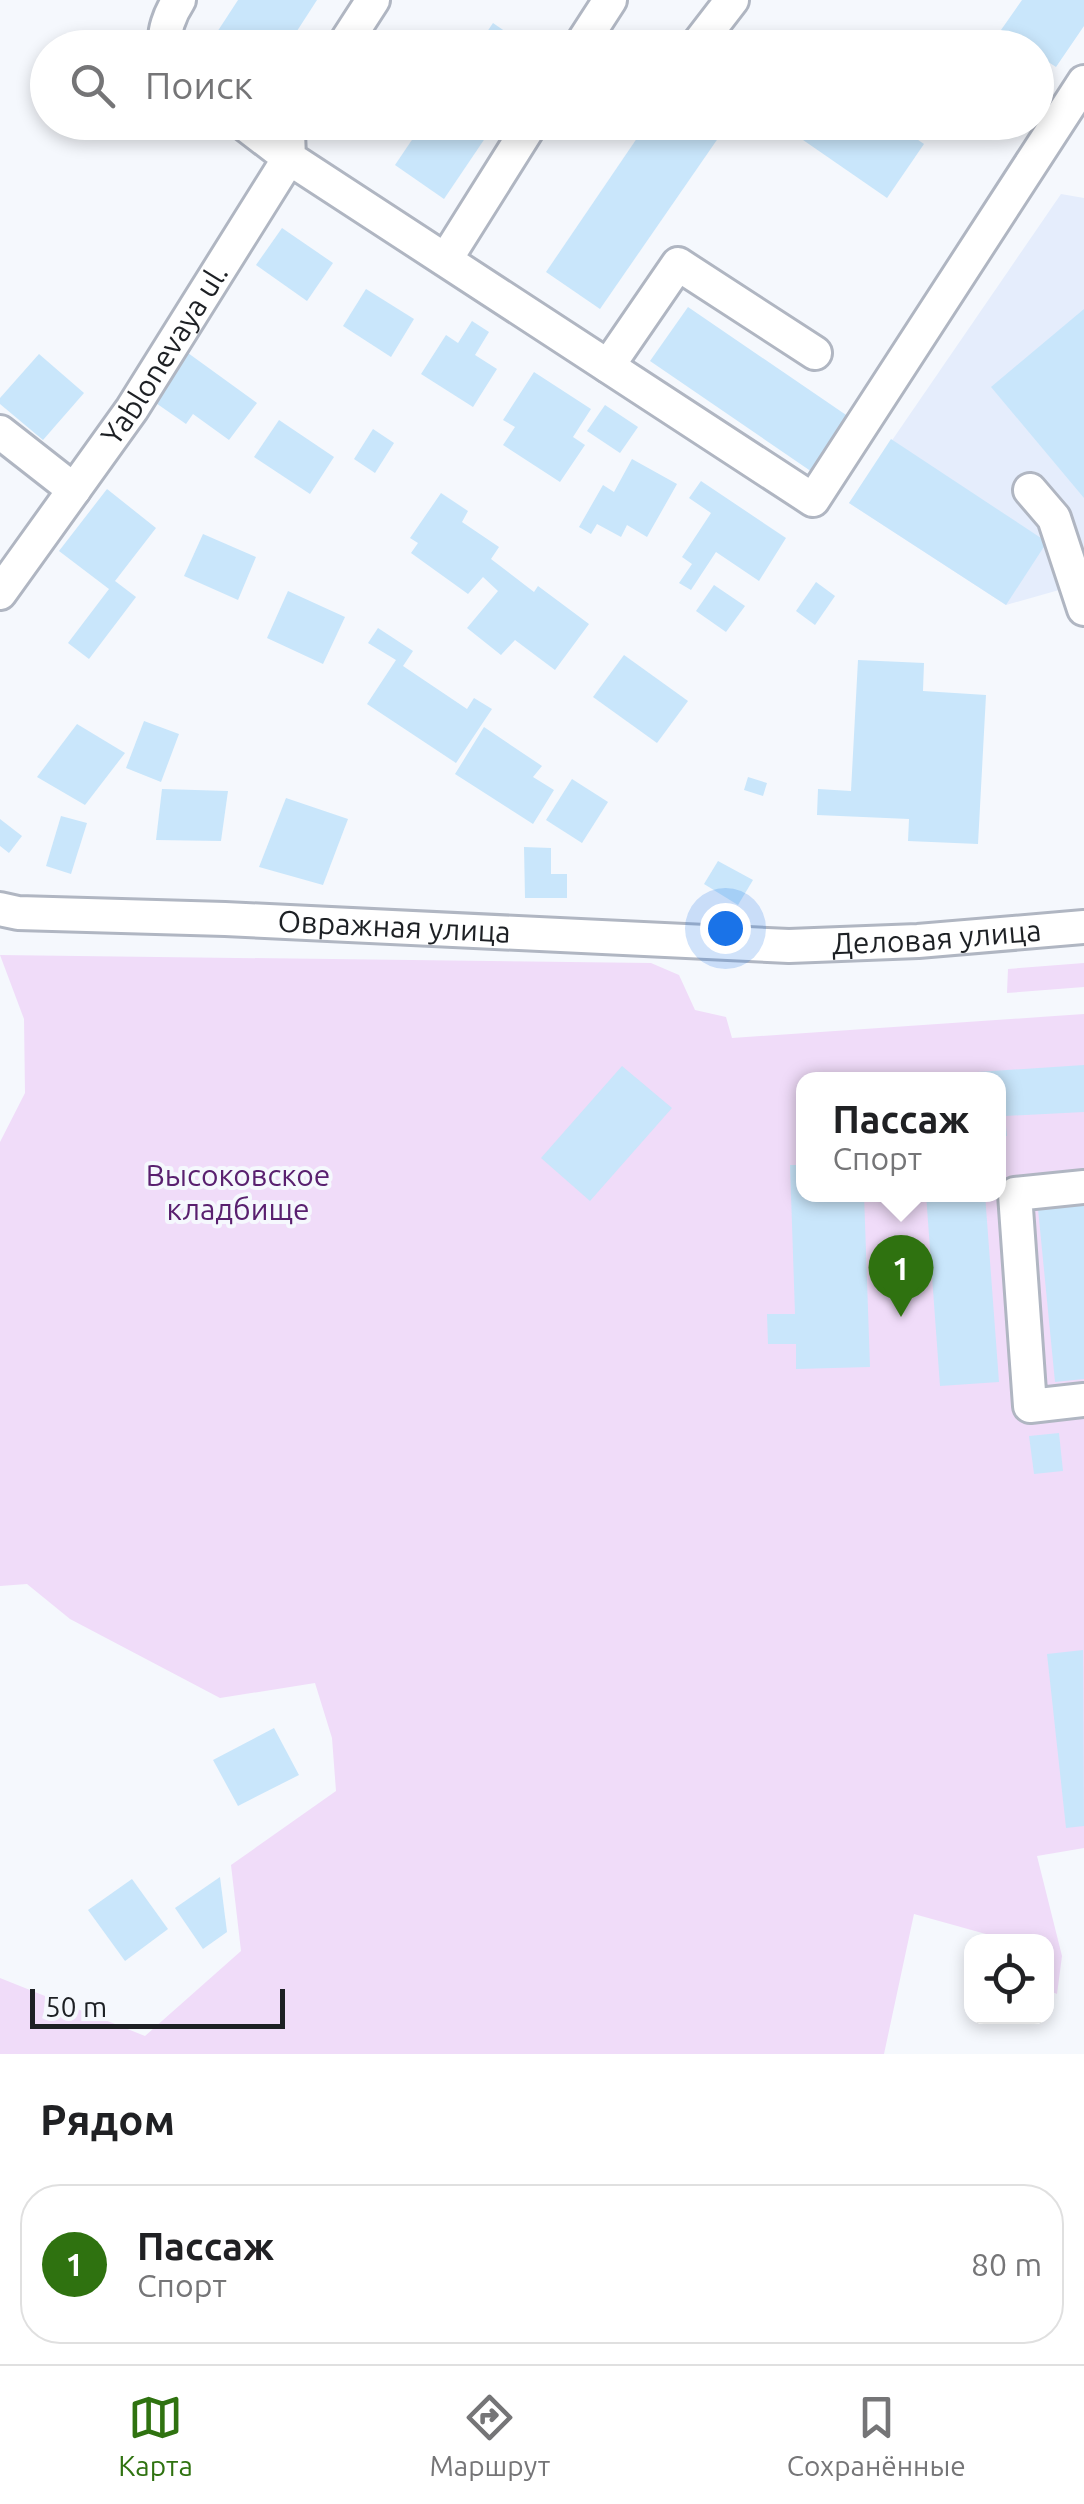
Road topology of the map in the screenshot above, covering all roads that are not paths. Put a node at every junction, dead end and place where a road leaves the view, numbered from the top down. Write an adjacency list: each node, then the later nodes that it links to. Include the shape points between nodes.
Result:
1 (179, 0): 5 (street)
2 (373, 0): 6 (street)
3 (610, 0): 7 (street)
4 (732, 0): 8 (street)
5 (167, 30)
6 (354, 30)
7 (591, 30)
8 (710, 30)
9 (1084, 82): 10 (street)
10 (1054, 128)
11 (266, 140): 15 (street)
12 (288, 140): 15 (street)
13 (521, 140): 16 (street)
14 (1046, 140): 18 (street, via 813,500)
15 (289, 158): 16 (street); 20 (street, Yablonevaya ul.)
16 (446, 259): 18 (street)
17 (815, 353): 18 (street, via 678,264)
18 (608, 366)
19 (0, 432): 20 (street)
20 (74, 490): 22 (street, Yablonevaya ul.)
21 (1030, 490): 23 (street, via 1054,518)
22 (0, 593)
23 (1084, 609)
24 (0, 909): 26 (street, Овражная улица)
25 (1084, 926): 26 (street, Деловая улица)
26 (789, 946)
27 (1084, 1187): 28 (street, via 1015,1194 1030,1406)
28 (1084, 1400)

